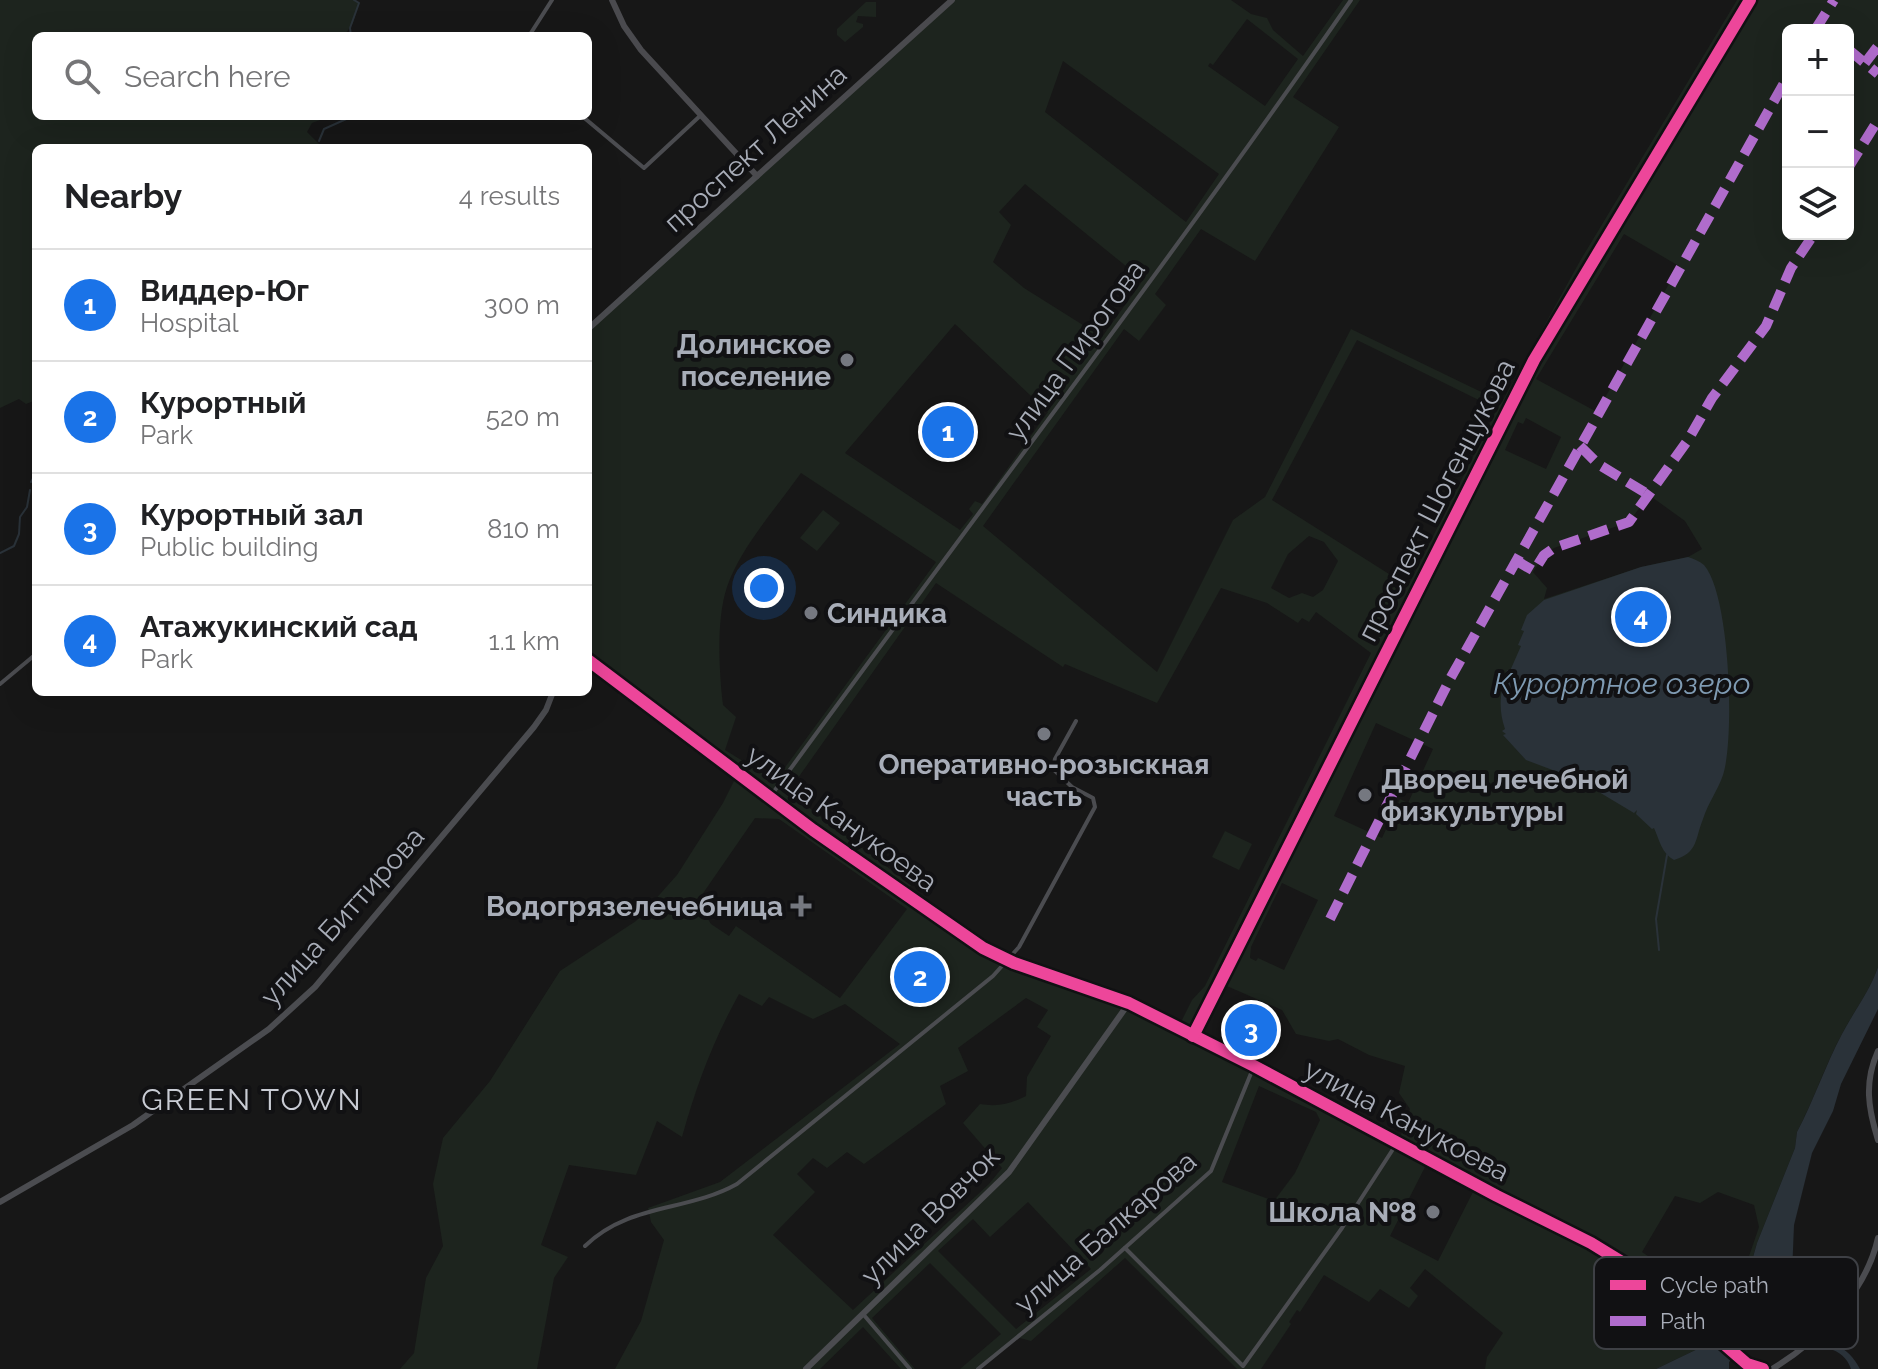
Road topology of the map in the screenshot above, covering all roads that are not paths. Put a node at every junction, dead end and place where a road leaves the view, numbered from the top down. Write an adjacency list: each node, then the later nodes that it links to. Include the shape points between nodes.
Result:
1 (552, 0): 6 (street)
2 (612, 0): 7 (main road, via 632,38)
3 (952, 0): 9 (main road, проспект Ленина)
4 (1351, 0): 16 (street, улица Пирогова)
5 (1750, 0): 19 (street, проспект Шогенцукова, via 1534,360)
6 (532, 32)
7 (701, 115): 8 (street, via 644,168); 9 (main road)
8 (587, 120)
9 (757, 176): 10 (street, проспект Ленина)
10 (592, 325)
11 (32, 657): 13 (street)
12 (592, 663): 16 (street, улица Канукоева)
13 (0, 684)
14 (551, 696): 24 (street, улица Биттирова, via 542,717 501,768 299,1003 133,1125)
15 (1076, 721): 17 (street, via 1053,769 1093,798 1095,807 1019,947)
16 (770, 797): 17 (street, улица Канукоева)
17 (1006, 960): 18 (street, улица Канукоева); 26 (street, via 737,1184 626,1217)
18 (1129, 1003): 19 (street, улица Канукоева); 30 (street, улица Вовчок, via 1009,1172)
19 (1193, 1036): 21 (street, улица Канукоева)
20 (1878, 1051): 22 (street, via 1867,1096)
21 (1254, 1066): 23 (street, улица Канукоева); 27 (street, улица Балкарова, via 1211,1171)
22 (1878, 1140)
23 (1399, 1141): 27 (street, via 1243,1366); 28 (street, улица Канукоева)
24 (0, 1202)
25 (1878, 1238): 29 (street)
26 (585, 1246)
27 (1125, 1248): 37 (street, улица Балкарова)
28 (1614, 1257)
29 (1858, 1285)
30 (863, 1314): 35 (street, улица Вовчок); 36 (street)
31 (1729, 1349): 34 (street, улица Канукоева)
32 (1799, 1349): 33 (street)
33 (1790, 1358): 39 (street); 40 (street)
34 (1748, 1367): 38 (street)
35 (806, 1369)
36 (910, 1369)
37 (978, 1369)
38 (1763, 1369)
39 (1772, 1369)
40 (1787, 1369)

